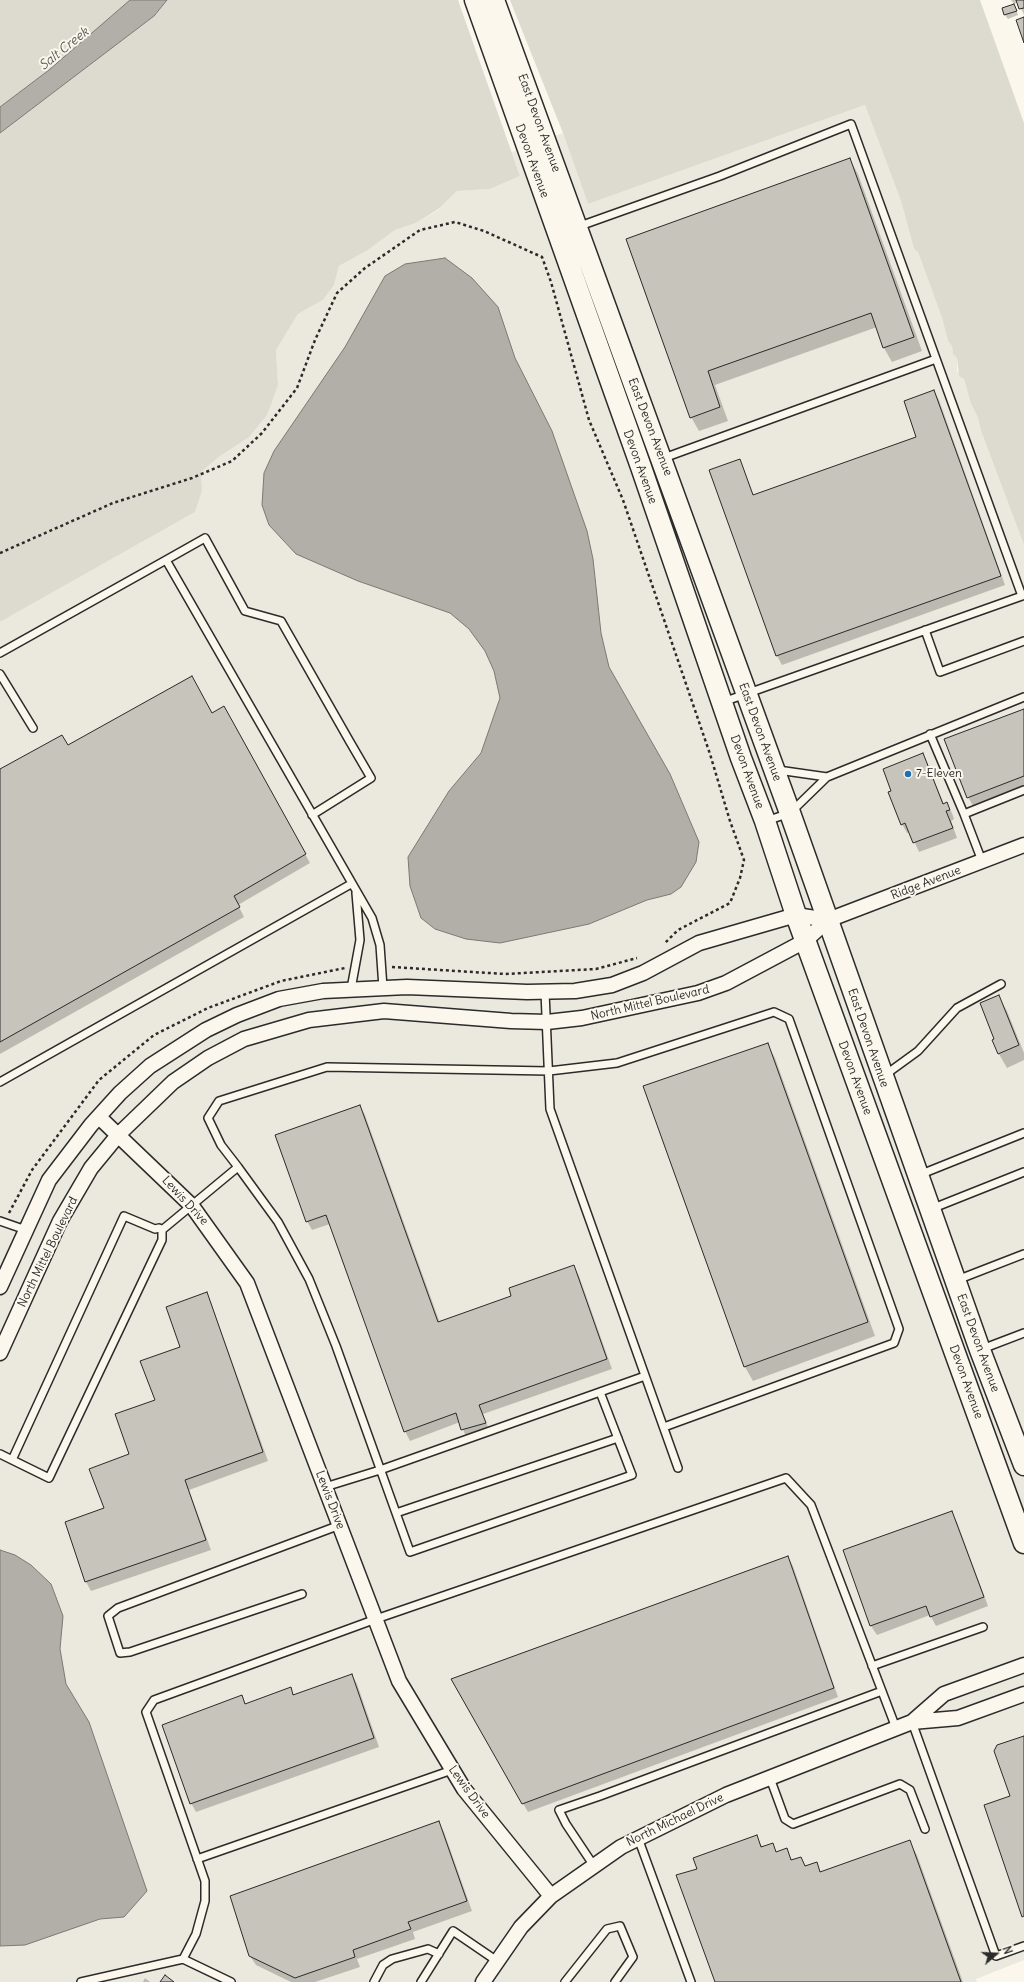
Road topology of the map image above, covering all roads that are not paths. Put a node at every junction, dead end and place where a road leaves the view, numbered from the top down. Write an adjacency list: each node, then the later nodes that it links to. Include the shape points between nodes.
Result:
1 (475, 0): 3 (main road, Devon Avenue)
2 (494, 0): 3 (main road, East Devon Avenue)
3 (568, 231): 4 (lane, via 720,176 851,124); 5 (main road, Devon Avenue)
4 (936, 359): 5 (lane); 7 (lane)
5 (652, 463): 13 (main road, East Devon Avenue); 15 (main road, Devon Avenue)
6 (166, 560): 11 (lane); 23 (lane); 23 (lane, via 205,538 244,611 280,621 371,778)
7 (1022, 596): 8 (lane); 9 (lane)
8 (1024, 604)
9 (925, 630): 10 (lane, via 940,672); 13 (lane)
10 (1024, 641)
11 (0, 653)
12 (0, 674): 16 (lane)
13 (746, 693): 15 (lane); 18 (main road, East Devon Avenue)
14 (1024, 697): 17 (lane)
15 (723, 702): 24 (main road, Devon Avenue)
16 (33, 728)
17 (930, 734): 19 (lane); 22 (lane)
18 (774, 770): 19 (lane); 21 (main road, East Devon Avenue)
19 (827, 777): 21 (lane)
20 (1024, 790): 22 (lane)
21 (790, 813): 24 (lane); 30 (main road, East Devon Avenue)
22 (964, 814): 26 (lane)
23 (312, 815): 27 (lane)
24 (765, 821): 29 (main road, Devon Avenue)
25 (1024, 845): 26 (street, Ridge Avenue)
26 (982, 861): 30 (street, Ridge Avenue)
27 (351, 884): 28 (lane); 39 (lane)
28 (356, 891): 33 (lane, via 372,918 380,945); 34 (lane, via 360,940)
29 (796, 915): 30 (street); 31 (main road, Devon Avenue); 35 (street, via 699,943 643,973 612,985 575,991)
30 (828, 920): 31 (street, North Mittel Boulevard); 38 (main road, East Devon Avenue)
31 (805, 941): 36 (street, North Mittel Boulevard, via 726,983 698,993 582,1018); 69 (main road, Devon Avenue)
32 (1001, 984): 38 (lane, via 957,1008 918,1050)
33 (383, 988): 34 (street); 35 (street)
34 (351, 989): 40 (street, via 280,999 237,1014 206,1030 150,1066 120,1092)
35 (545, 992): 36 (lane)
36 (548, 1022): 37 (lane); 42 (street, North Mittel Boulevard, via 384,1012 309,1020 244,1039 208,1058 173,1082)
37 (549, 1071): 43 (lane, via 327,1067 219,1101 208,1118 221,1145); 57 (lane, via 550,1109); 59 (lane, via 617,1063 774,1012 789,1019 899,1329 894,1343)
38 (882, 1077): 45 (main road, East Devon Avenue)
39 (0, 1082)
40 (99, 1117): 42 (street, Lewis Drive); 49 (street, via 66,1155 50,1180)
41 (1024, 1133): 45 (lane)
42 (119, 1134): 46 (street, Lewis Drive); 56 (street, North Mittel Boulevard, via 91,1168 60,1221)
43 (238, 1167): 46 (lane); 65 (lane, via 278,1222 309,1279)
44 (1024, 1172): 47 (lane)
45 (917, 1176): 47 (main road, East Devon Avenue)
46 (192, 1206): 50 (lane); 66 (street, Lewis Drive, via 247,1283)
47 (929, 1210): 52 (main road, East Devon Avenue)
48 (2, 1222): 49 (lane)
49 (26, 1230): 53 (street)
50 (162, 1230): 63 (lane, via 124,1216); 63 (lane, via 162,1240 49,1478)
51 (1024, 1254): 52 (lane)
52 (955, 1281): 55 (main road, East Devon Avenue)
53 (0, 1287)
54 (1024, 1333): 55 (lane)
55 (980, 1350): 61 (main road, East Devon Avenue)
56 (0, 1354)
57 (645, 1376): 58 (lane); 59 (lane)
58 (600, 1392): 60 (lane); 65 (lane)
59 (664, 1427): 64 (lane)
60 (618, 1438): 67 (lane); 67 (lane, via 632,1475 410,1552)
61 (1022, 1453)
62 (0, 1454): 63 (lane)
63 (12, 1460)
64 (678, 1468)
65 (380, 1470): 66 (lane); 67 (lane)
66 (325, 1487): 68 (street, Lewis Drive)
67 (396, 1513)
68 (340, 1525): 70 (lane, via 118,1608 108,1616 120,1653 130,1652); 71 (street, Lewis Drive)
69 (1024, 1544)
70 (302, 1594)
71 (376, 1619): 74 (lane, via 786,1478 811,1505); 79 (street, Lewis Drive, via 399,1681); 83 (lane, via 154,1700 146,1712)
72 (983, 1627): 74 (lane)
73 (1024, 1665): 77 (street, North Michael Drive, via 944,1694)
74 (872, 1666): 75 (lane)
75 (882, 1691): 78 (lane); 84 (lane, via 559,1810)
76 (1024, 1694): 77 (street, North Michael Drive, via 958,1718)
77 (912, 1722): 78 (street, North Michael Drive); 86 (lane, via 996,1956)
78 (896, 1728): 80 (street, North Michael Drive)
79 (452, 1770): 83 (lane); 85 (street, Lewis Drive, via 464,1789)
80 (770, 1778): 81 (lane, via 786,1819 793,1824 900,1784 910,1790); 82 (street, North Michael Drive, via 726,1795)
81 (925, 1829)
82 (638, 1838): 84 (street, North Michael Drive); 97 (lane)
83 (197, 1859): 88 (lane, via 205,1881 205,1901 196,1934)
84 (594, 1866): 85 (street, North Michael Drive)
85 (551, 1896): 89 (street, North Michael Drive, via 521,1927)
86 (1024, 1946)
87 (439, 1954): 89 (lane, via 454,1931); 92 (lane, via 428,1949 392,1959 383,1965); 93 (lane)
88 (183, 1959): 90 (lane); 91 (lane)
89 (497, 1961): 94 (street, North Michael Drive)
90 (81, 1982)
91 (231, 1982)
92 (374, 1982)
93 (421, 1982)
94 (483, 1982)
95 (565, 1982): 96 (lane, via 607,1929 620,1926 633,1957)
96 (615, 1982)
97 (691, 1982)

